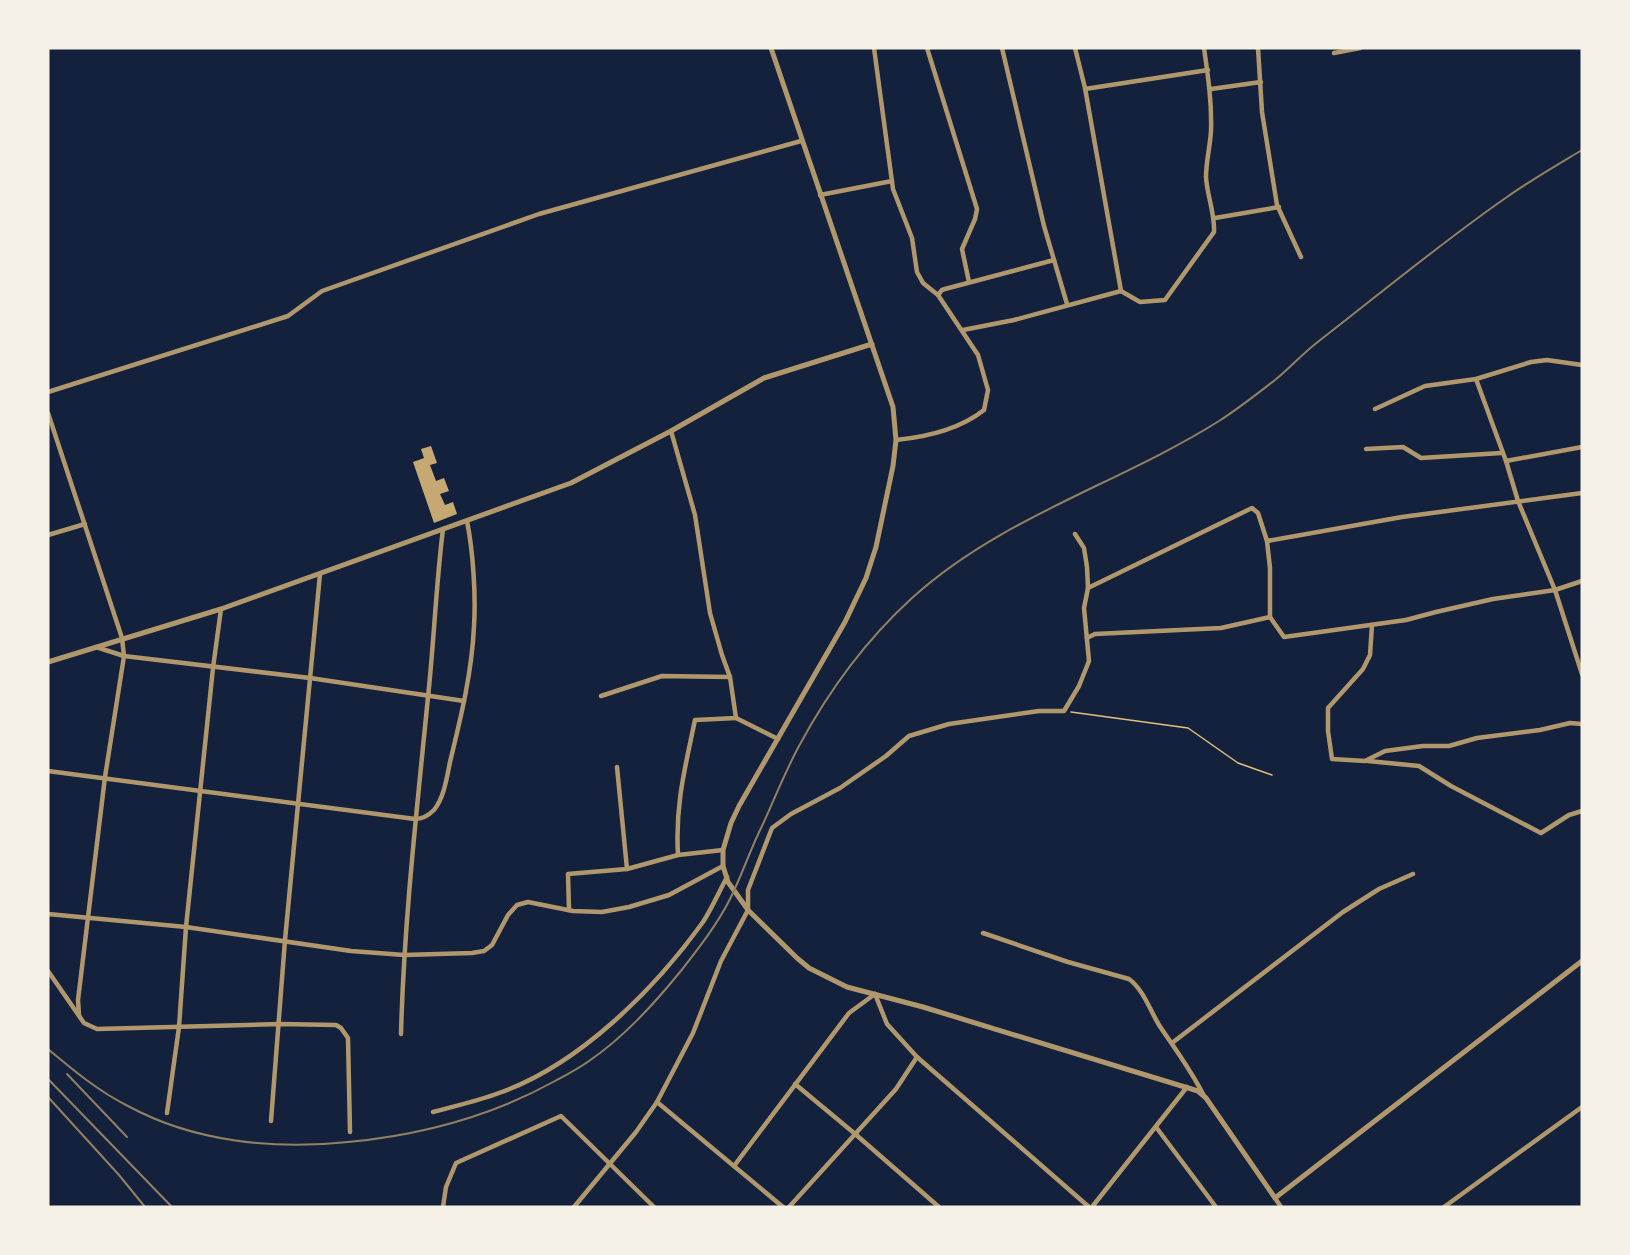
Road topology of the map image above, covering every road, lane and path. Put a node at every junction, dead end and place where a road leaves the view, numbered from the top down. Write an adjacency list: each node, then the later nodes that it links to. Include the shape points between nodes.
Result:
1 (771, 48): 14 (street)
2 (874, 48): 15 (street)
3 (927, 48): 21 (street, via 977,209 962,249)
4 (1002, 48): 20 (street)
5 (1075, 48): 12 (street)
6 (1204, 48): 10 (street)
7 (1258, 48): 11 (street)
8 (1360, 48): 9 (street)
9 (1334, 53)
10 (1208, 70): 12 (street); 13 (street)
11 (1261, 82): 13 (street); 17 (street, via 1262,112)
12 (1085, 89): 22 (street)
13 (1211, 89): 18 (street, via 1206,177)
14 (801, 141): 16 (street); 29 (street, via 539,214 322,291 288,316)
15 (892, 181): 16 (street); 23 (street, via 912,238 917,272)
16 (820, 195): 26 (street)
17 (1279, 207): 18 (street); 19 (street)
18 (1215, 218): 22 (street, via 1214,232 1165,300 1140,302)
19 (1301, 257)
20 (1054, 260): 21 (street); 24 (street)
21 (969, 282): 23 (street, via 942,290)
22 (1122, 291): 24 (street)
23 (938, 295): 25 (street)
24 (1067, 304): 25 (street)
25 (963, 330): 33 (street, via 985,377 988,390 984,410 931,435)
26 (872, 344): 32 (street, via 764,378); 33 (street, via 893,407)
27 (1582, 365): 28 (street, via 1531,362)
28 (1476, 379): 30 (street, via 1425,386); 36 (street)
29 (48, 393)
30 (1375, 409)
31 (48, 413): 41 (street)
32 (671, 431): 40 (street, via 571,483); 60 (street, via 694,516 710,613)
33 (896, 440): 68 (street, via 877,543 866,578)
34 (1582, 447): 37 (street)
35 (1366, 449): 36 (street, via 1402,447 1421,458)
36 (1501, 453): 37 (street)
37 (1506, 461): 39 (street)
38 (1582, 493): 39 (street)
39 (1518, 501): 45 (street); 49 (street)
40 (467, 521): 42 (street); 64 (street, via 474,625)
41 (85, 524): 44 (street); 53 (street)
42 (443, 529): 46 (street); 62 (street)
43 (1075, 534): 48 (street, via 1084,548)
44 (48, 535)
45 (1267, 541): 48 (street, via 1258,513 1252,508); 51 (street)
46 (320, 574): 50 (street); 61 (street)
47 (1582, 581): 49 (street)
48 (1088, 588): 54 (street, via 1084,608)
49 (1555, 590): 52 (street); 59 (street)
50 (221, 609): 53 (street); 58 (street)
51 (1270, 617): 52 (street, via 1284,637); 54 (street, via 1221,628 1095,634)
52 (1372, 625): 69 (street, via 1370,655 1363,669 1328,708 1332,759)
53 (122, 638): 55 (street); 56 (street)
54 (1087, 638): 65 (street, via 1089,661)
55 (96, 647): 56 (street); 57 (street)
56 (124, 656): 58 (street); 73 (street)
57 (48, 662)
58 (213, 668): 61 (street); 74 (street)
59 (1582, 674)
60 (730, 677): 63 (street, via 662,676); 66 (street)
61 (310, 678): 62 (street); 75 (street)
62 (429, 695): 64 (street); 77 (street)
63 (601, 696)
64 (464, 700): 77 (street, via 445,785 435,808 424,818)
65 (1064, 711): 72 (path, via 1188,728 1238,763); 85 (street, via 949,724 909,736 840,788 772,828 748,890)
66 (736, 718): 68 (street); 79 (street, via 695,720 680,792)
67 (1582, 724): 69 (street, via 1477,738 1449,746 1385,751)
68 (778, 739): 78 (street, via 739,806)
69 (1365, 761): 76 (street, via 1419,766 1541,833)
70 (617, 767): 81 (street)
71 (48, 771): 73 (street)
72 (1272, 775)
73 (105, 777): 74 (street); 87 (street)
74 (201, 790): 75 (street); 88 (street)
75 (298, 802): 77 (street); 90 (street)
76 (1582, 811)
77 (415, 819): 91 (street)
78 (723, 850): 79 (street); 80 (street)
79 (678, 855): 81 (street)
80 (723, 866): 83 (street); 84 (street, via 669,895 629,907 602,912)
81 (627, 869): 84 (street, via 568,874)
82 (1413, 874): 99 (street, via 1379,889 1343,912)
83 (727, 880): 85 (street); 106 (street, via 704,920 671,962 586,1046 500,1093)
84 (569, 910): 91 (street, via 528,902 517,905 508,915 492,945 484,951)
85 (748, 910): 94 (street, via 809,968 847,987); 104 (street)
86 (48, 914): 87 (street)
87 (88, 918): 88 (street); 95 (street)
88 (186, 927): 90 (street); 97 (street)
89 (983, 933): 99 (street, via 1129,979 1137,984)
90 (285, 940): 91 (street); 96 (street)
91 (404, 955): 98 (street)
92 (1582, 961): 114 (street)
93 (48, 971): 95 (street)
94 (875, 994): 100 (street, via 887,1024); 101 (street, via 849,1013); 102 (street)
95 (79, 1015): 97 (street, via 84,1023 97,1029)
96 (279, 1024): 97 (street); 108 (street); 110 (street, via 336,1024 348,1038)
97 (178, 1027): 107 (street)
98 (401, 1034)
99 (1172, 1043): 103 (street)
100 (917, 1057): 111 (street, via 896,1089); 121 (street)
101 (795, 1084): 111 (street); 113 (street)
102 (1187, 1087): 103 (street); 109 (street)
103 (1206, 1098): 114 (street)
104 (657, 1102): 112 (street); 113 (street)
105 (1582, 1107): 124 (street)
106 (433, 1112)
107 (167, 1113)
108 (271, 1121)
109 (1156, 1127): 121 (street); 122 (street)
110 (350, 1132)
111 (854, 1133): 119 (street); 120 (street)
112 (610, 1163): 115 (street, via 561,1116 456,1163); 116 (street); 117 (street)
113 (734, 1166): 118 (street)
114 (1275, 1198): 123 (street)
115 (443, 1207)
116 (574, 1207)
117 (654, 1207)
118 (783, 1207)
119 (789, 1207)
120 (939, 1207)
121 (1091, 1207)
122 (1216, 1207)
123 (1281, 1207)
124 (1444, 1207)

